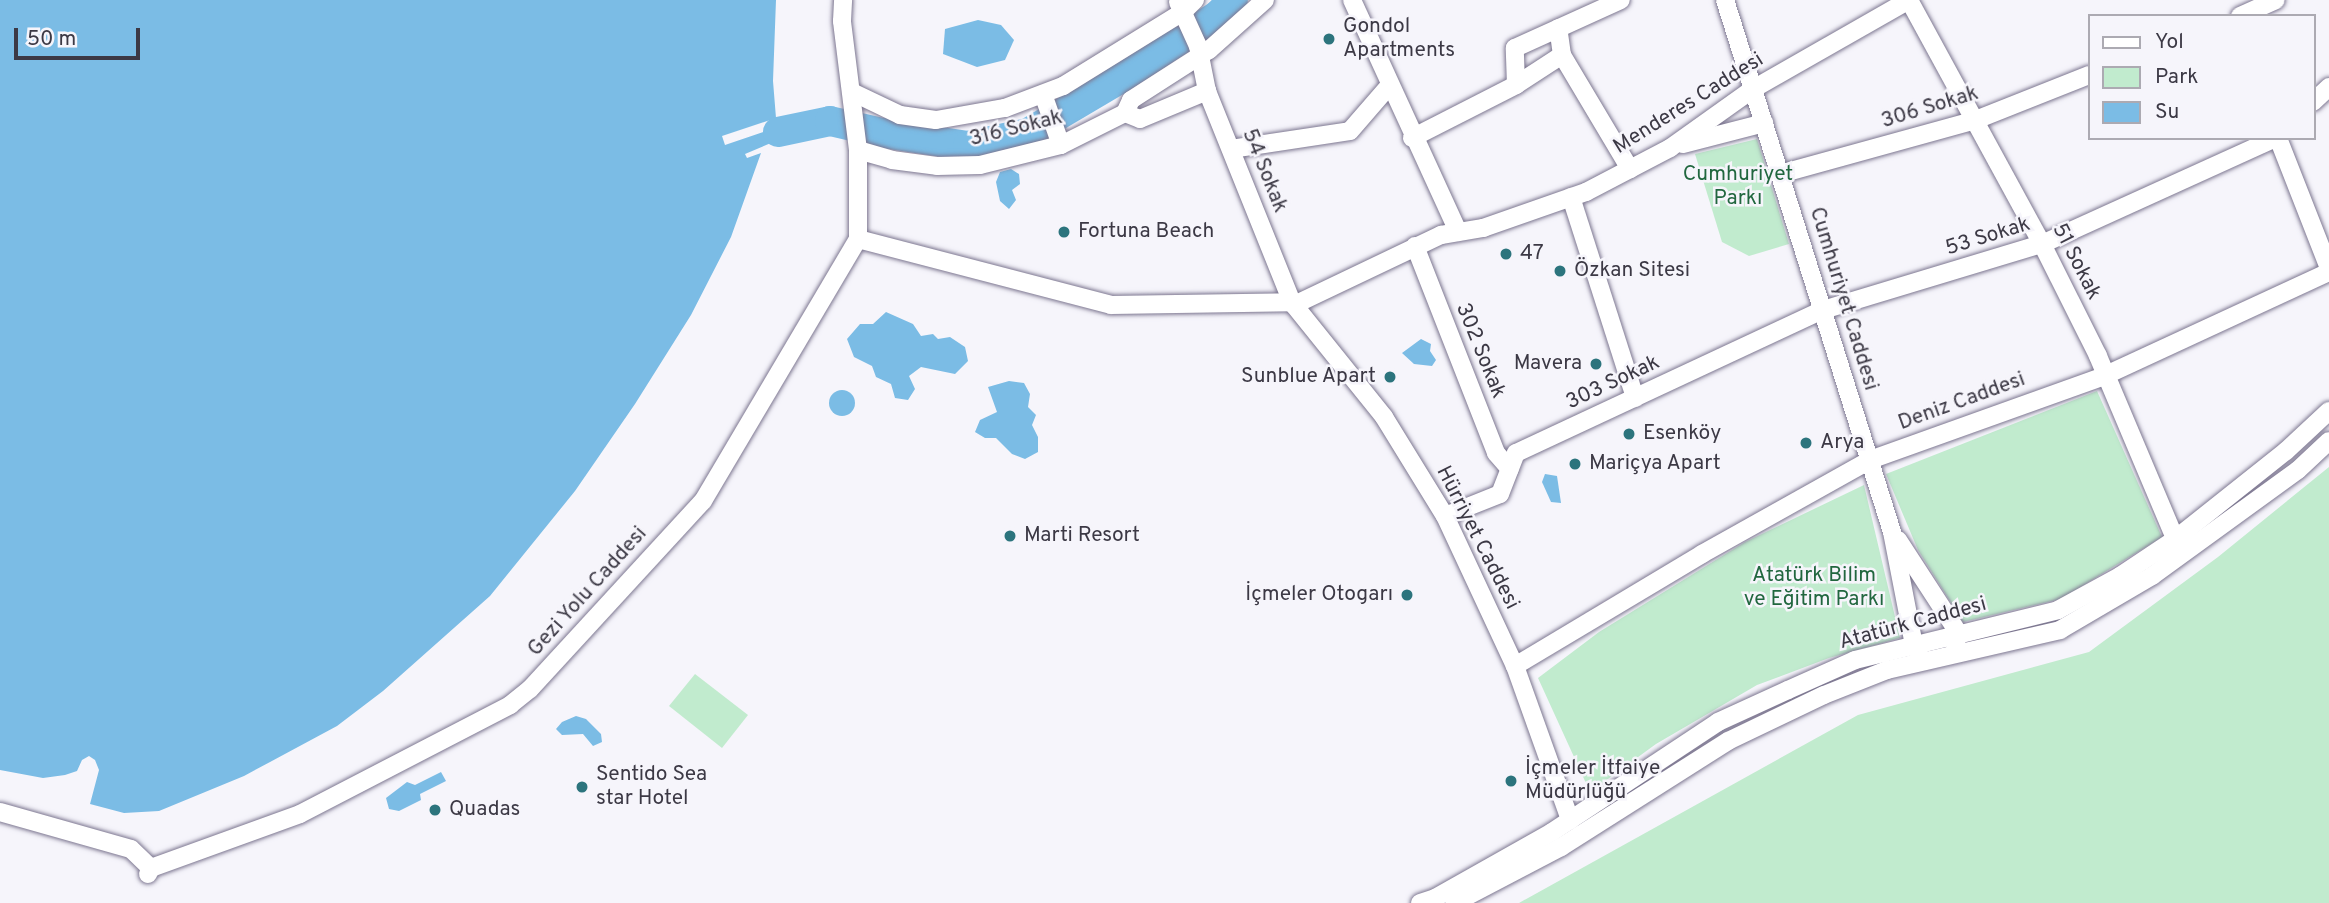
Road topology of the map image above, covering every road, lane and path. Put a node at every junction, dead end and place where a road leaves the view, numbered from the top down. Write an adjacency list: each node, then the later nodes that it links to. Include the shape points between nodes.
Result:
1 (843, 0): 19 (street)
2 (1265, 0): 11 (street, 316 Sokak)
3 (1352, 0): 15 (street)
4 (1621, 0): 10 (street)
5 (1725, 0): 17 (street, Cumhuriyet Caddesi)
6 (1909, 0): 17 (street, Menderes Caddesi); 23 (street, 51 Sokak)
7 (2276, 0): 9 (street)
8 (1186, 9): 11 (street, 54 Sokak); 20 (street)
9 (2244, 14)
10 (1558, 29): 12 (street); 14 (street, via 1514,48)
11 (1199, 51): 18 (street, 54 Sokak); 22 (street, 316 Sokak, via 1131,100)
12 (1562, 55): 14 (street); 32 (street)
13 (2088, 75): 23 (street, 306 Sokak)
14 (1516, 85): 25 (street)
15 (1390, 86): 25 (street); 31 (street, via 1350,131)
16 (2329, 87): 21 (street)
17 (1753, 89): 24 (street, Cumhuriyet Caddesi); 30 (street, Menderes Caddesi)
18 (1207, 91): 22 (street, via 1140,119); 31 (street, 54 Sokak)
19 (852, 100): 20 (street, via 936,120); 29 (street)
20 (1045, 101): 26 (street)
21 (2315, 101)
22 (1125, 113): 26 (street, 316 Sokak)
23 (1973, 121): 33 (street, 306 Sokak); 37 (street, 51 Sokak)
24 (1764, 123): 30 (street); 33 (street, Cumhuriyet Caddesi)
25 (1412, 138): 35 (street)
26 (1059, 140): 29 (street, 316 Sokak, via 980,165 892,160)
27 (2273, 140): 37 (street, 53 Sokak)
28 (2278, 140): 39 (street)
29 (857, 145): 36 (street)
30 (1670, 148): 32 (street, Menderes Caddesi)
31 (1231, 149): 40 (street, 54 Sokak)
32 (1630, 169): 34 (street, Menderes Caddesi)
33 (1780, 174): 41 (street, Cumhuriyet Caddesi)
34 (1571, 197): 35 (street, Menderes Caddesi, via 1483,228); 43 (street)
35 (1458, 232): 38 (street, Menderes Caddesi)
36 (858, 239): 40 (street, via 1111,305); 56 (street, Gezi Yolu Caddesi, via 703,500 530,689 510,705 300,814 149,871 131,849)
37 (2042, 244): 41 (street, 53 Sokak); 42 (street, 51 Sokak)
38 (1415, 246): 40 (street, Menderes Caddesi); 47 (street, 302 Sokak, via 1496,453)
39 (2328, 263): 42 (street, Deniz Caddesi)
40 (1293, 303): 48 (street, Hürriyet Caddesi, via 1384,417)
41 (1823, 310): 43 (street, 303 Sokak); 46 (street, Cumhuriyet Caddesi)
42 (2104, 376): 46 (street, Deniz Caddesi); 50 (street, 51 Sokak)
43 (1635, 398): 47 (street, 303 Sokak, via 1516,453)
44 (2329, 411): 50 (street, Atatürk Caddesi)
45 (2329, 441): 50 (street, Atatürk Caddesi, via 2298,470)
46 (1870, 460): 49 (street, Cumhuriyet Caddesi); 55 (street, Deniz Caddesi)
47 (1510, 470): 48 (street, 303 Sokak, via 1500,494)
48 (1445, 516): 55 (street, Hürriyet Caddesi)
49 (1892, 532): 51 (street, Cumhuriyet Caddesi); 52 (street, Cumhuriyet Caddesi)
50 (2178, 547): 51 (street, Atatürk Caddesi, via 2058,610); 53 (street, Atatürk Caddesi, via 2152,576 2060,630)
51 (1959, 634): 52 (street, Atatürk Caddesi); 53 (street)
52 (1914, 645): 54 (street, Cumhuriyet Caddesi); 57 (street, Atatürk Caddesi, via 1855,660 1718,722)
53 (1951, 656): 54 (street, Atatürk Caddesi)
54 (1924, 662): 59 (street, Atatürk Caddesi, via 1887,670 1824,695 1728,741 1562,847)
55 (1515, 666): 57 (street, Hürriyet Caddesi)
56 (0, 812)
57 (1570, 820): 58 (street, Atatürk Caddesi)
58 (1420, 903)
59 (1454, 903)

